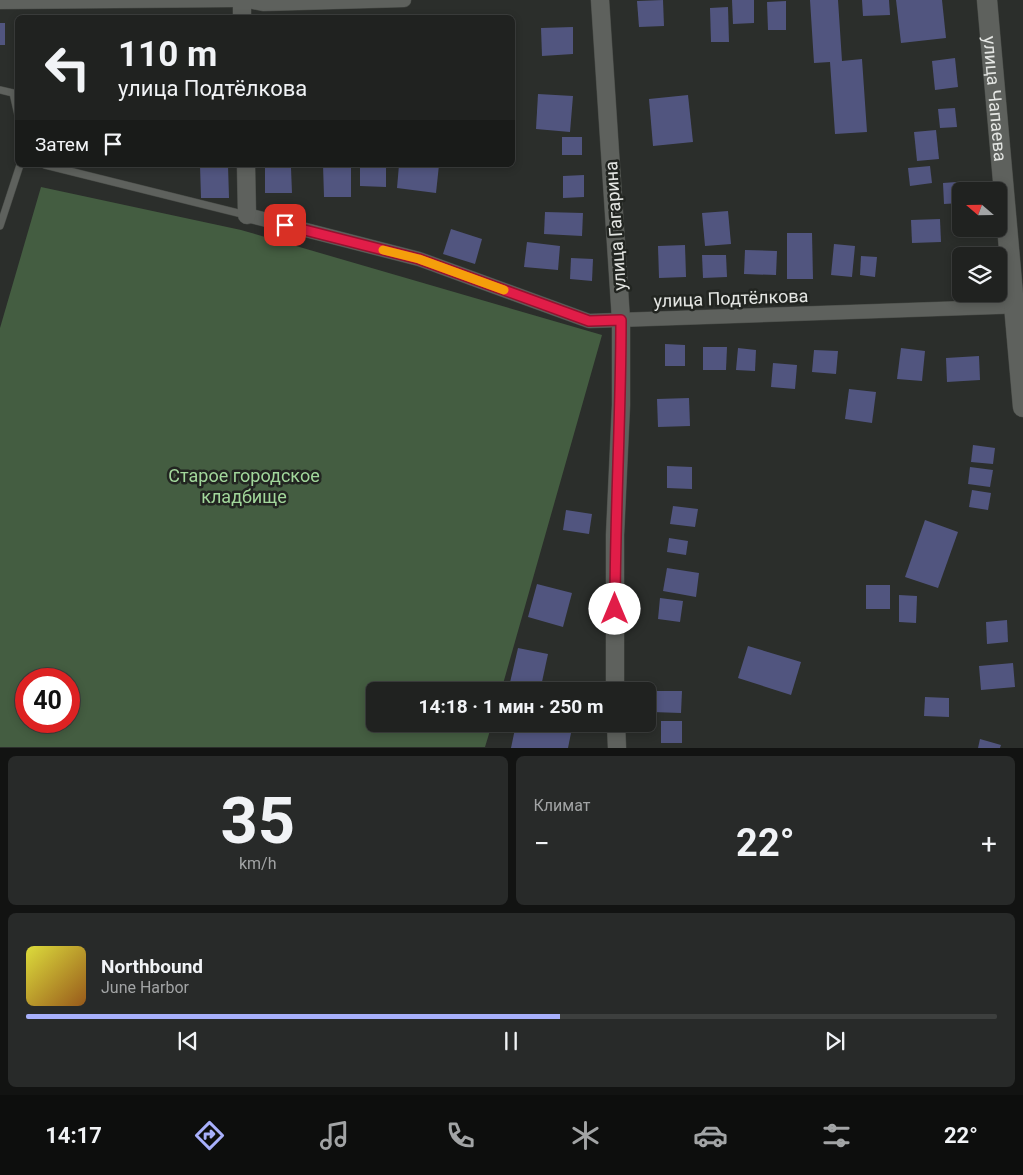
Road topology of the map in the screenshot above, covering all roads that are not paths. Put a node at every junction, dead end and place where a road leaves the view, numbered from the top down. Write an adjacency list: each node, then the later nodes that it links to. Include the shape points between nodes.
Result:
1 (233, 0): 6 (street)
2 (242, 0): 3 (street, via 263,4); 7 (street)
3 (404, 0)
4 (600, 0): 16 (street, улица Гагарина)
5 (987, 0): 15 (main road, улица Чапаева)
6 (0, 2)
7 (242, 15)
8 (0, 90): 9 (lane, via 13,93)
9 (15, 102)
10 (19, 167): 14 (lane)
11 (53, 167): 13 (lane)
12 (246, 167): 13 (street)
13 (247, 215): 16 (street, улица Подтёлкова, via 419,259 589,321)
14 (0, 226)
15 (1019, 306): 16 (street, улица Подтёлкова); 17 (main road, улица Чапаева)
16 (621, 320): 18 (street, улица Гагарина)
17 (1023, 407)
18 (615, 682)
19 (616, 732): 20 (street)
20 (617, 748)

